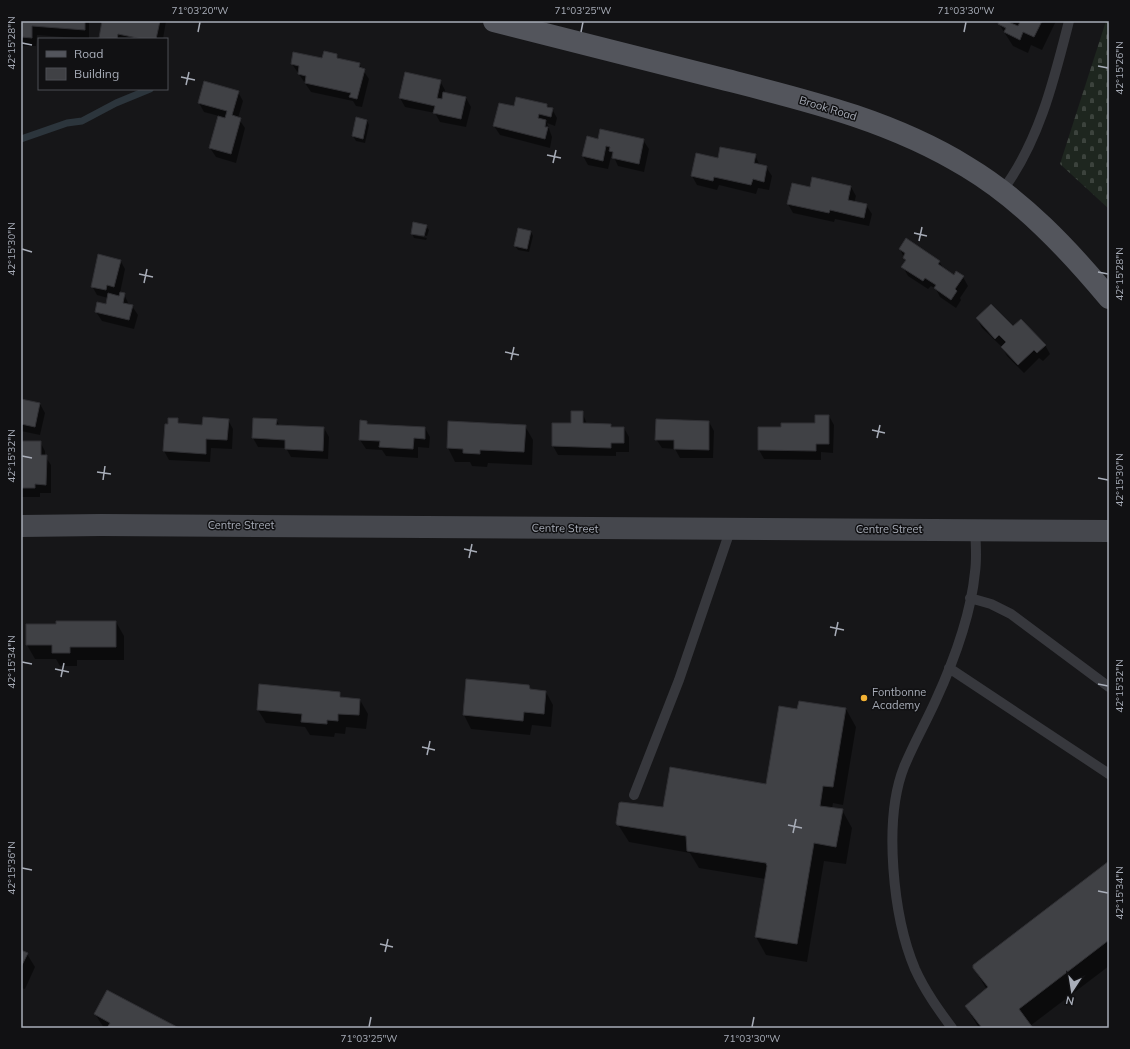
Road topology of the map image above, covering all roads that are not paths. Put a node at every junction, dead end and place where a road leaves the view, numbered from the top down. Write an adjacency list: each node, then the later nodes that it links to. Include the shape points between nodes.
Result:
1 (494, 21): 3 (main road, Brook Road, via 806,100 858,117 928,145 968,167)
2 (1069, 21): 3 (lane, via 1052,85 1029,147)
3 (1002, 191): 4 (main road, Brook Road, via 1059,242)
4 (1109, 298)
5 (21, 526): 6 (street, Centre Street)
6 (731, 528): 7 (street, Centre Street); 13 (lane, via 679,680)
7 (975, 529): 8 (street, Centre Street); 9 (lane, via 975,571)
8 (1109, 531)
9 (970, 598): 10 (lane); 11 (lane, via 991,604 1011,614)
10 (949, 668): 12 (lane); 14 (lane, via 902,774 895,796 892,838 900,913 915,967 932,1000)
11 (1109, 687)
12 (1109, 774)
13 (634, 795)
14 (952, 1028)

